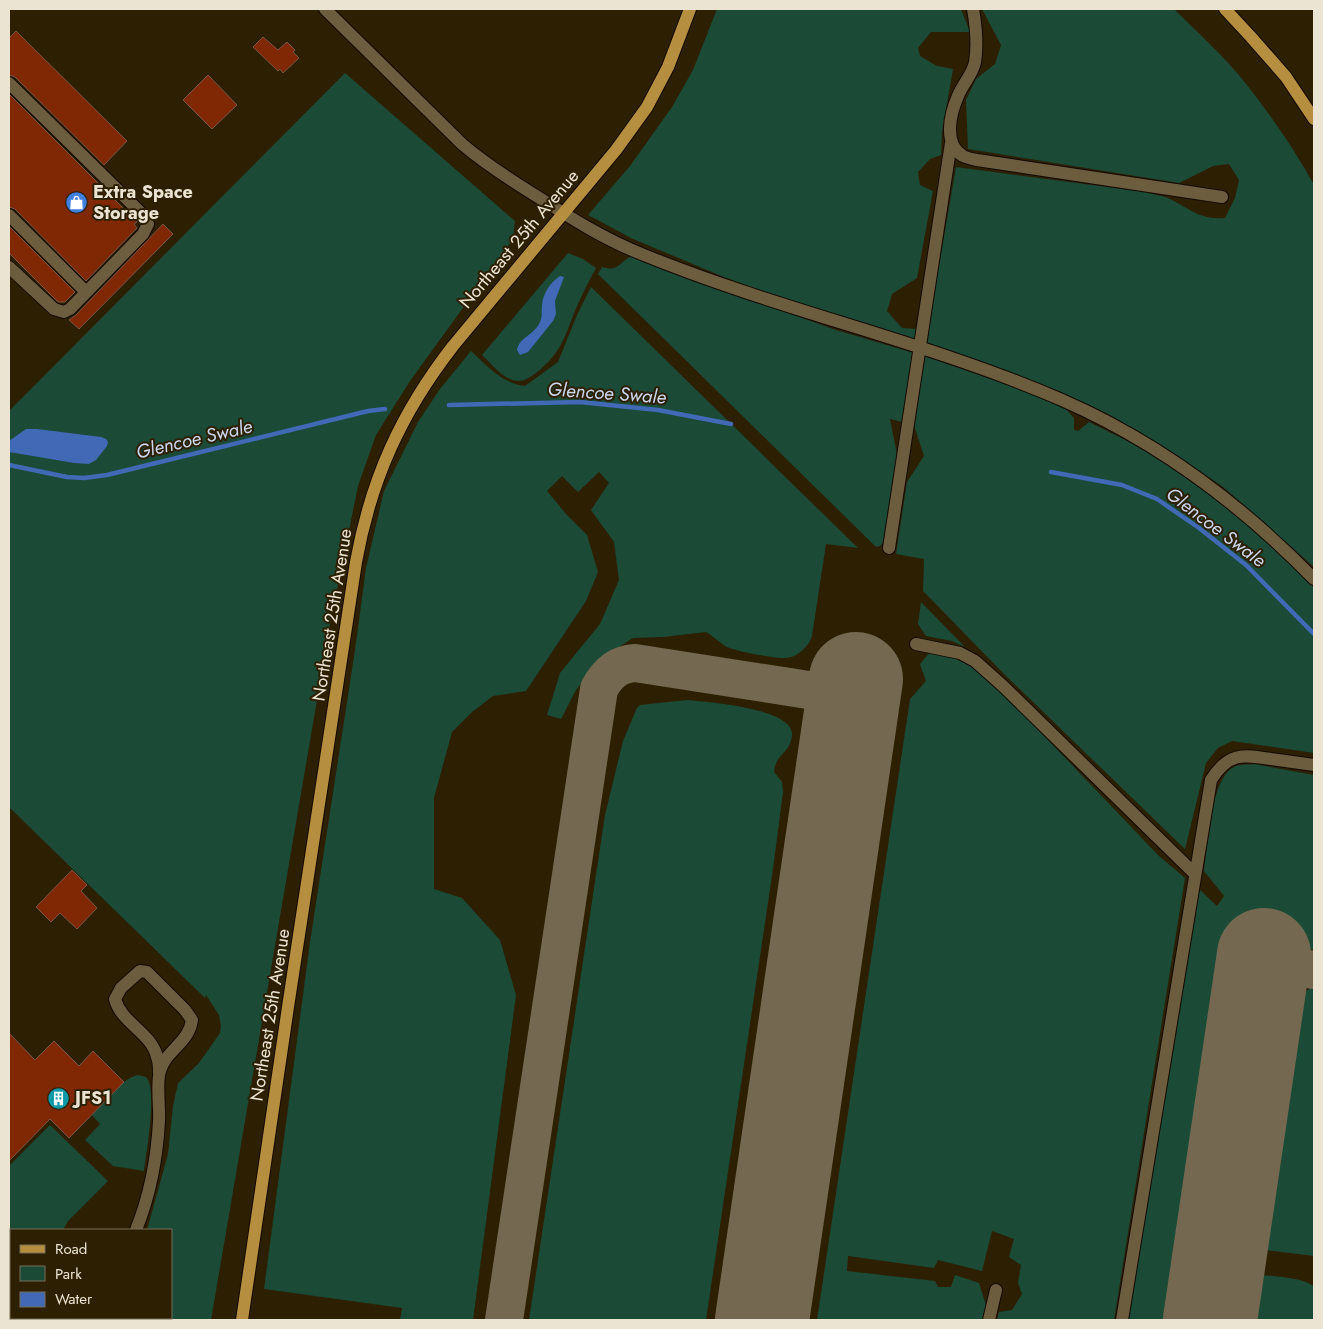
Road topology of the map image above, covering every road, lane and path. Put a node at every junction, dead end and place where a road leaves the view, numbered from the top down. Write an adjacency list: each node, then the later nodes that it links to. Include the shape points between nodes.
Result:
1 (325, 9): 9 (street, via 478,158)
2 (690, 9): 9 (main road, Northeast 25th Avenue, via 668,67 647,107)
3 (972, 9): 7 (street, via 977,43 975,64 957,97 950,130)
4 (1225, 9): 6 (main road, via 1286,77)
5 (9, 83): 14 (street, via 141,213 148,224 144,234)
6 (1314, 119)
7 (951, 143): 8 (street, via 964,157 977,160); 15 (street)
8 (1222, 197)
9 (563, 214): 15 (street, via 652,259 743,292); 24 (main road, Northeast 25th Avenue, via 419,392 391,446 366,516)
10 (9, 215): 14 (street)
11 (9, 267): 13 (street)
12 (9, 284): 13 (street)
13 (26, 284): 14 (street, via 54,309 64,312)
14 (86, 292)
15 (920, 347): 16 (street); 17 (street, via 1063,401 1162,453 1250,519)
16 (889, 548)
17 (1314, 579)
18 (916, 644): 20 (street, via 960,653 975,661)
19 (1314, 765): 20 (street, via 1248,755 1236,757 1217,770 1211,780)
20 (1195, 874): 26 (street)
21 (159, 1073): 21 (street, via 164,1062 185,1040 192,1020 147,972 140,971 121,988 115,999 117,1008 151,1044 157,1056); 22 (street, via 160,1113 154,1169)
22 (136, 1229)
23 (996, 1290): 25 (street)
24 (242, 1320)
25 (989, 1320)
26 (1122, 1320)

